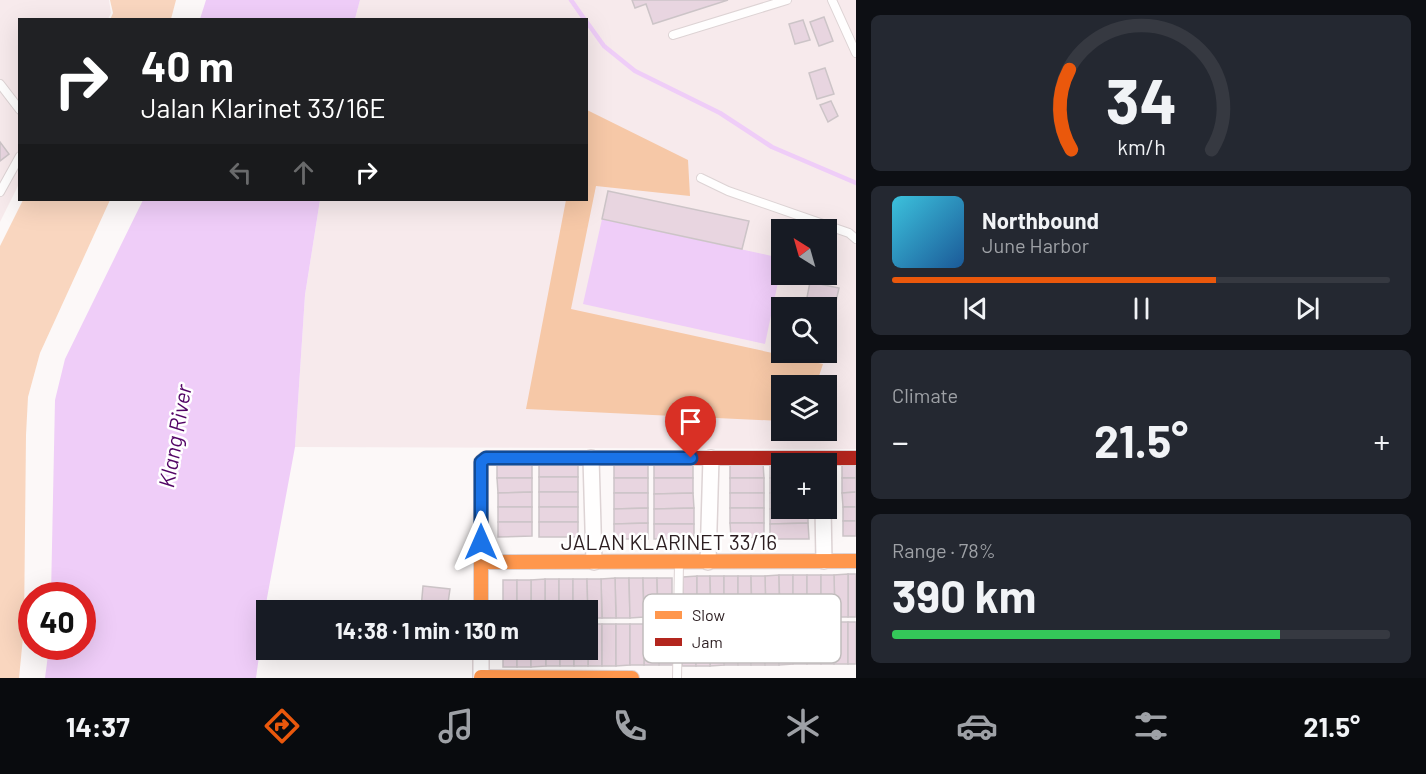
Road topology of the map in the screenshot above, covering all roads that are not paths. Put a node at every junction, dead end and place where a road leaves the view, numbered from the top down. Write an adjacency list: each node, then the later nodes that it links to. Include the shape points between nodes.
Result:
1 (788, 0): 3 (lane)
2 (832, 0): 4 (lane)
3 (672, 35)
4 (856, 53)
5 (0, 84): 6 (lane)
6 (18, 107)
7 (18, 160): 9 (lane)
8 (701, 177): 10 (lane)
9 (0, 192)
10 (856, 239)
11 (591, 458): 12 (street); 19 (street, via 486,458 481,462); 20 (street)
12 (711, 458): 14 (street); 22 (street)
13 (856, 458): 15 (street)
14 (771, 460)
15 (837, 460)
16 (823, 519): 17 (street)
17 (824, 561): 18 (street, JALAN KLARINET 33/16); 22 (street, JALAN KLARINET 33/16)
18 (856, 561)
19 (481, 562): 20 (street, JALAN KLARINET 33/16); 24 (street)
20 (594, 562): 21 (street, JALAN KLARINET 33/16)
21 (678, 562): 22 (street, JALAN KLARINET 33/16); 23 (lane)
22 (708, 562)
23 (678, 594)
24 (481, 600)
25 (481, 660): 26 (street)
26 (481, 677): 27 (street)
27 (632, 678)

